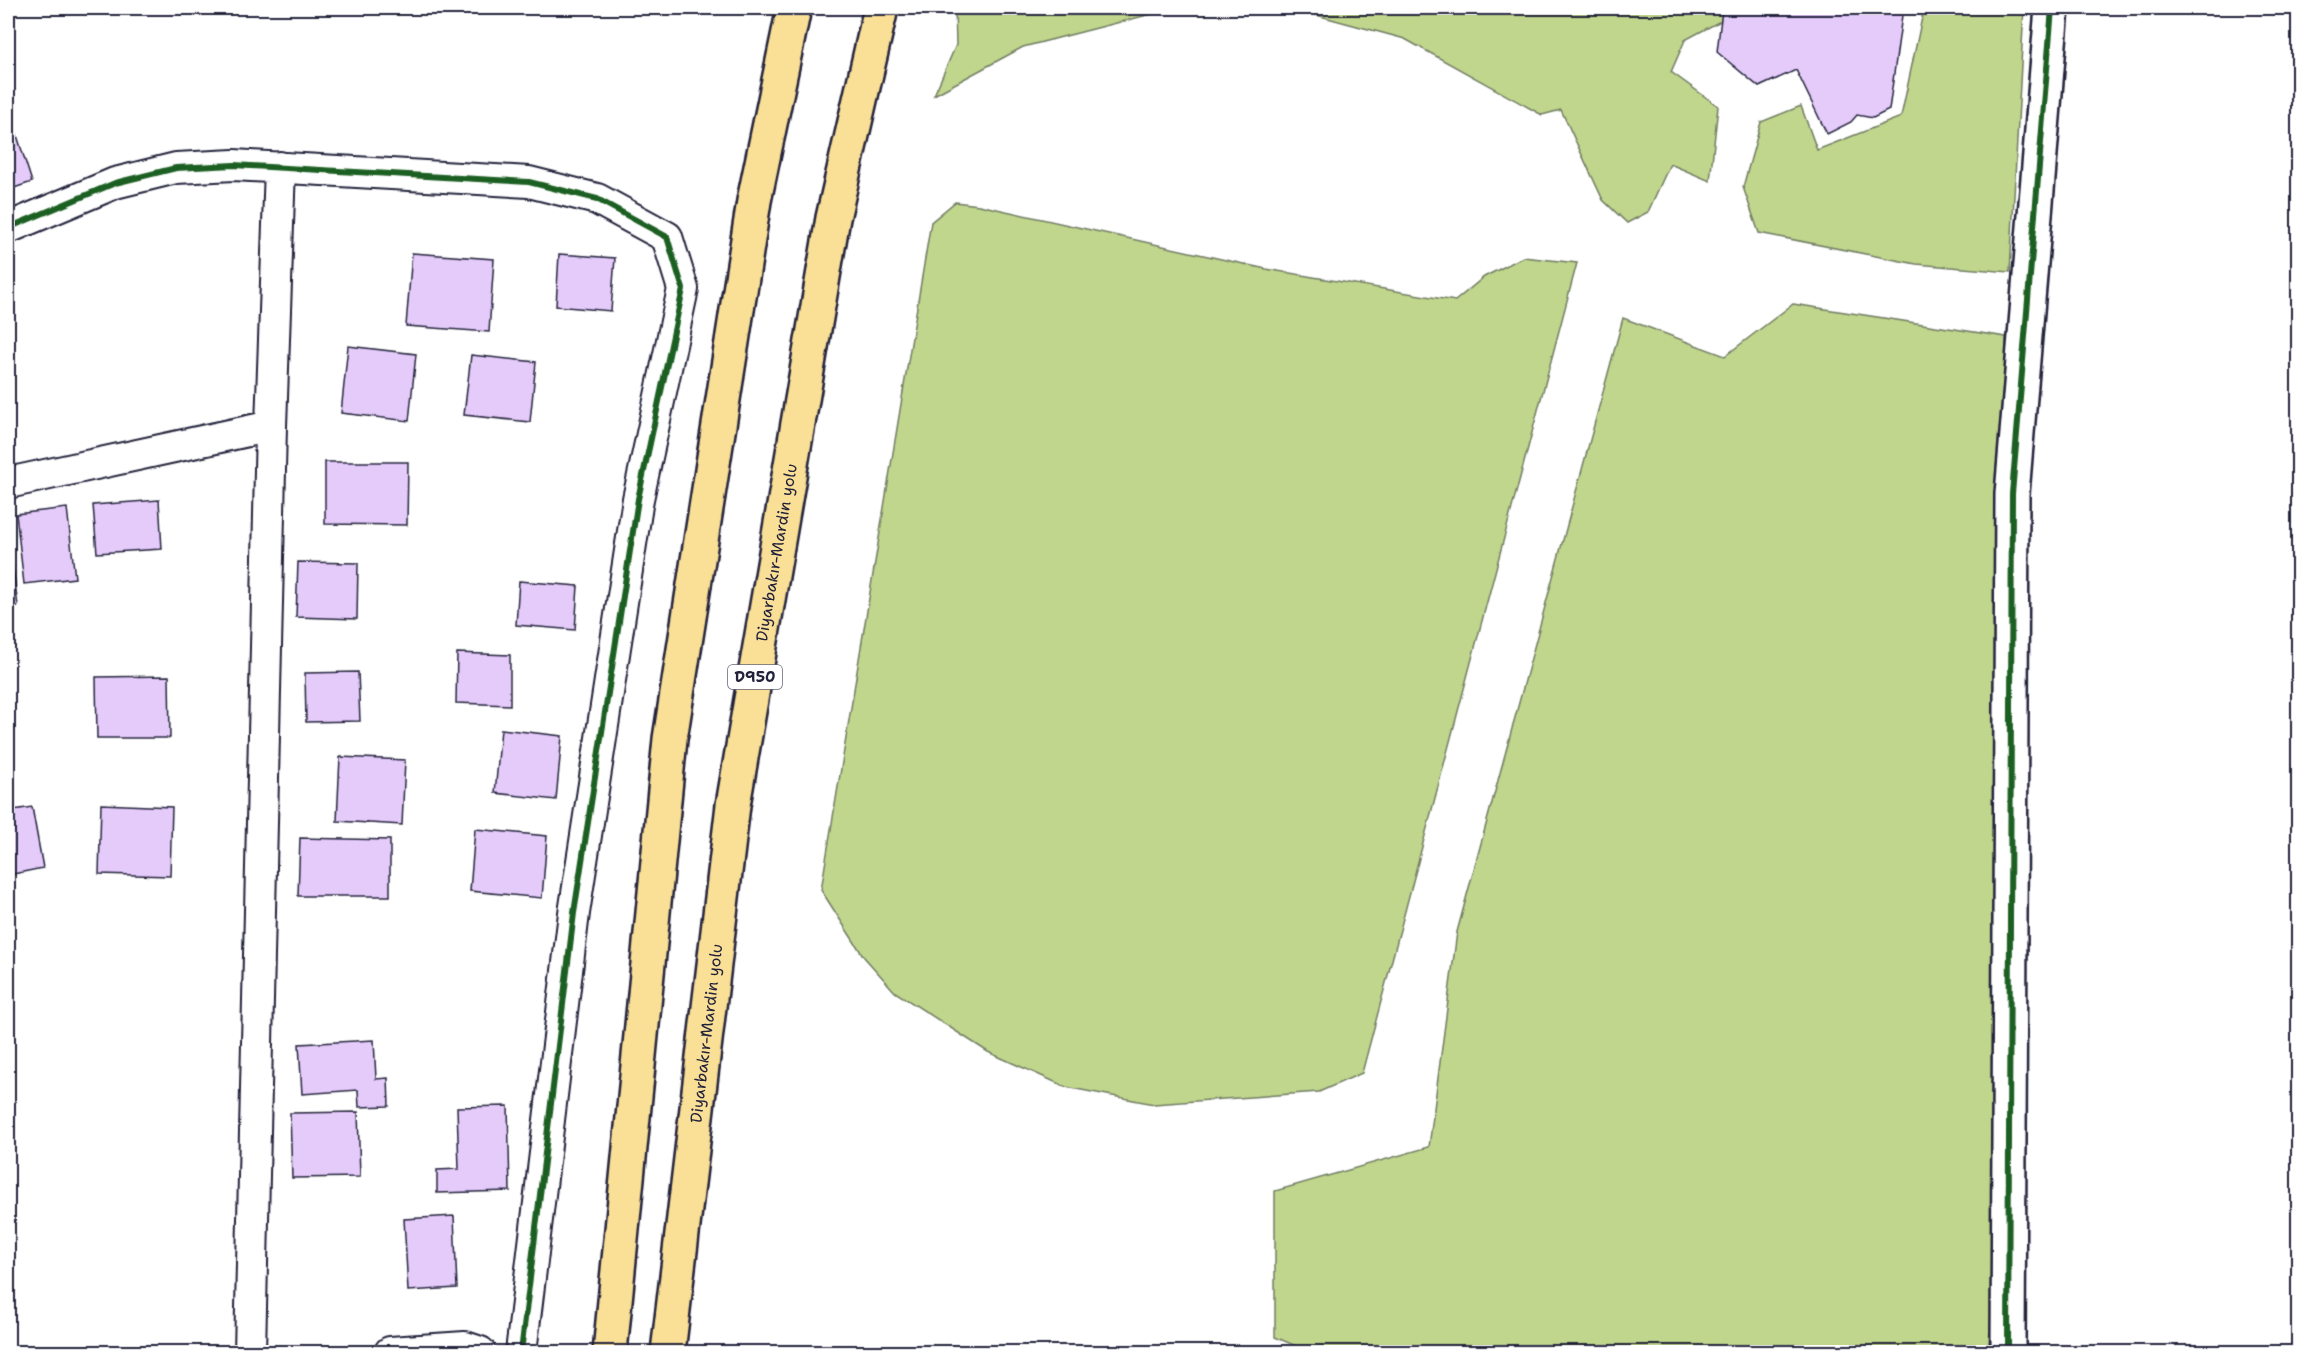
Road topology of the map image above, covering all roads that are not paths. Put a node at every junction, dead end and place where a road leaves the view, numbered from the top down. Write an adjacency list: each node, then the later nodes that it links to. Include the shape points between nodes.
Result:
1 (794, 8): 12 (highway, via 754,201 669,739)
2 (880, 8): 13 (highway, Diyarbakır-Mardin yolu / D950, via 833,218 733,805)
3 (2052, 8): 14 (street, via 2012,494)
4 (280, 167): 5 (street, via 176,168 115,183); 6 (street); 11 (street, via 529,182 597,199 668,237 683,289 638,499 574,913)
5 (8, 228)
6 (271, 426): 7 (street); 8 (street)
7 (8, 483)
8 (250, 1353)
9 (390, 1353): 10 (street, via 465,1347)
10 (480, 1353)
11 (521, 1353)
12 (610, 1353)
13 (668, 1353)
14 (2008, 1353)

